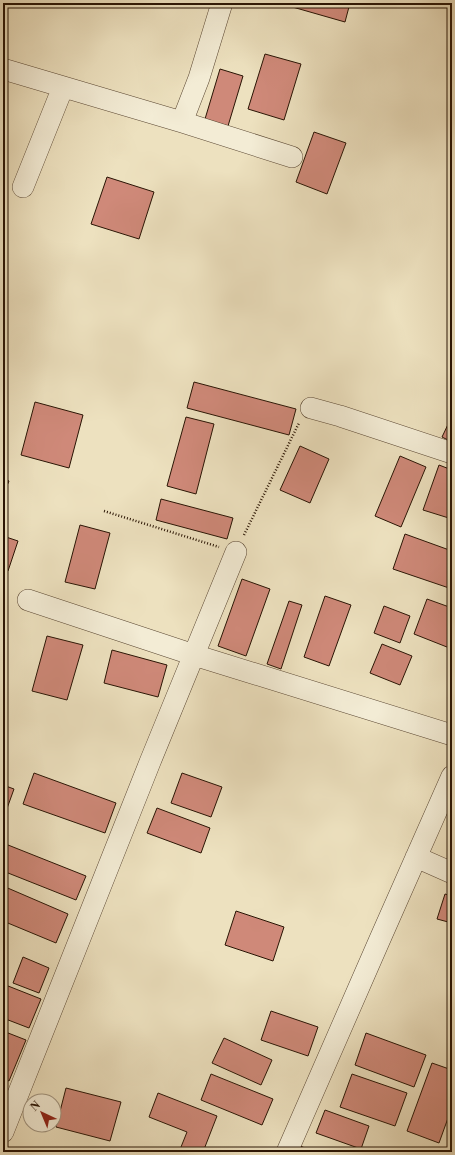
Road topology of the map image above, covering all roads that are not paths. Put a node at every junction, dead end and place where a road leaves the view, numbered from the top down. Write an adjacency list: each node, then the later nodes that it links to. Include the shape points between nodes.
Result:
1 (222, 3): 4 (street, via 199,78)
2 (3, 69): 3 (street)
3 (63, 87): 4 (street); 6 (street)
4 (182, 122): 5 (street)
5 (292, 157)
6 (23, 187)
7 (311, 408): 8 (street)
8 (452, 453)
9 (236, 552): 11 (street)
10 (28, 600): 11 (street)
11 (194, 655): 12 (street); 16 (street)
12 (452, 735)
13 (452, 776): 14 (street)
14 (416, 857): 15 (street); 17 (street)
15 (452, 873)
16 (3, 1132)
17 (287, 1152)

